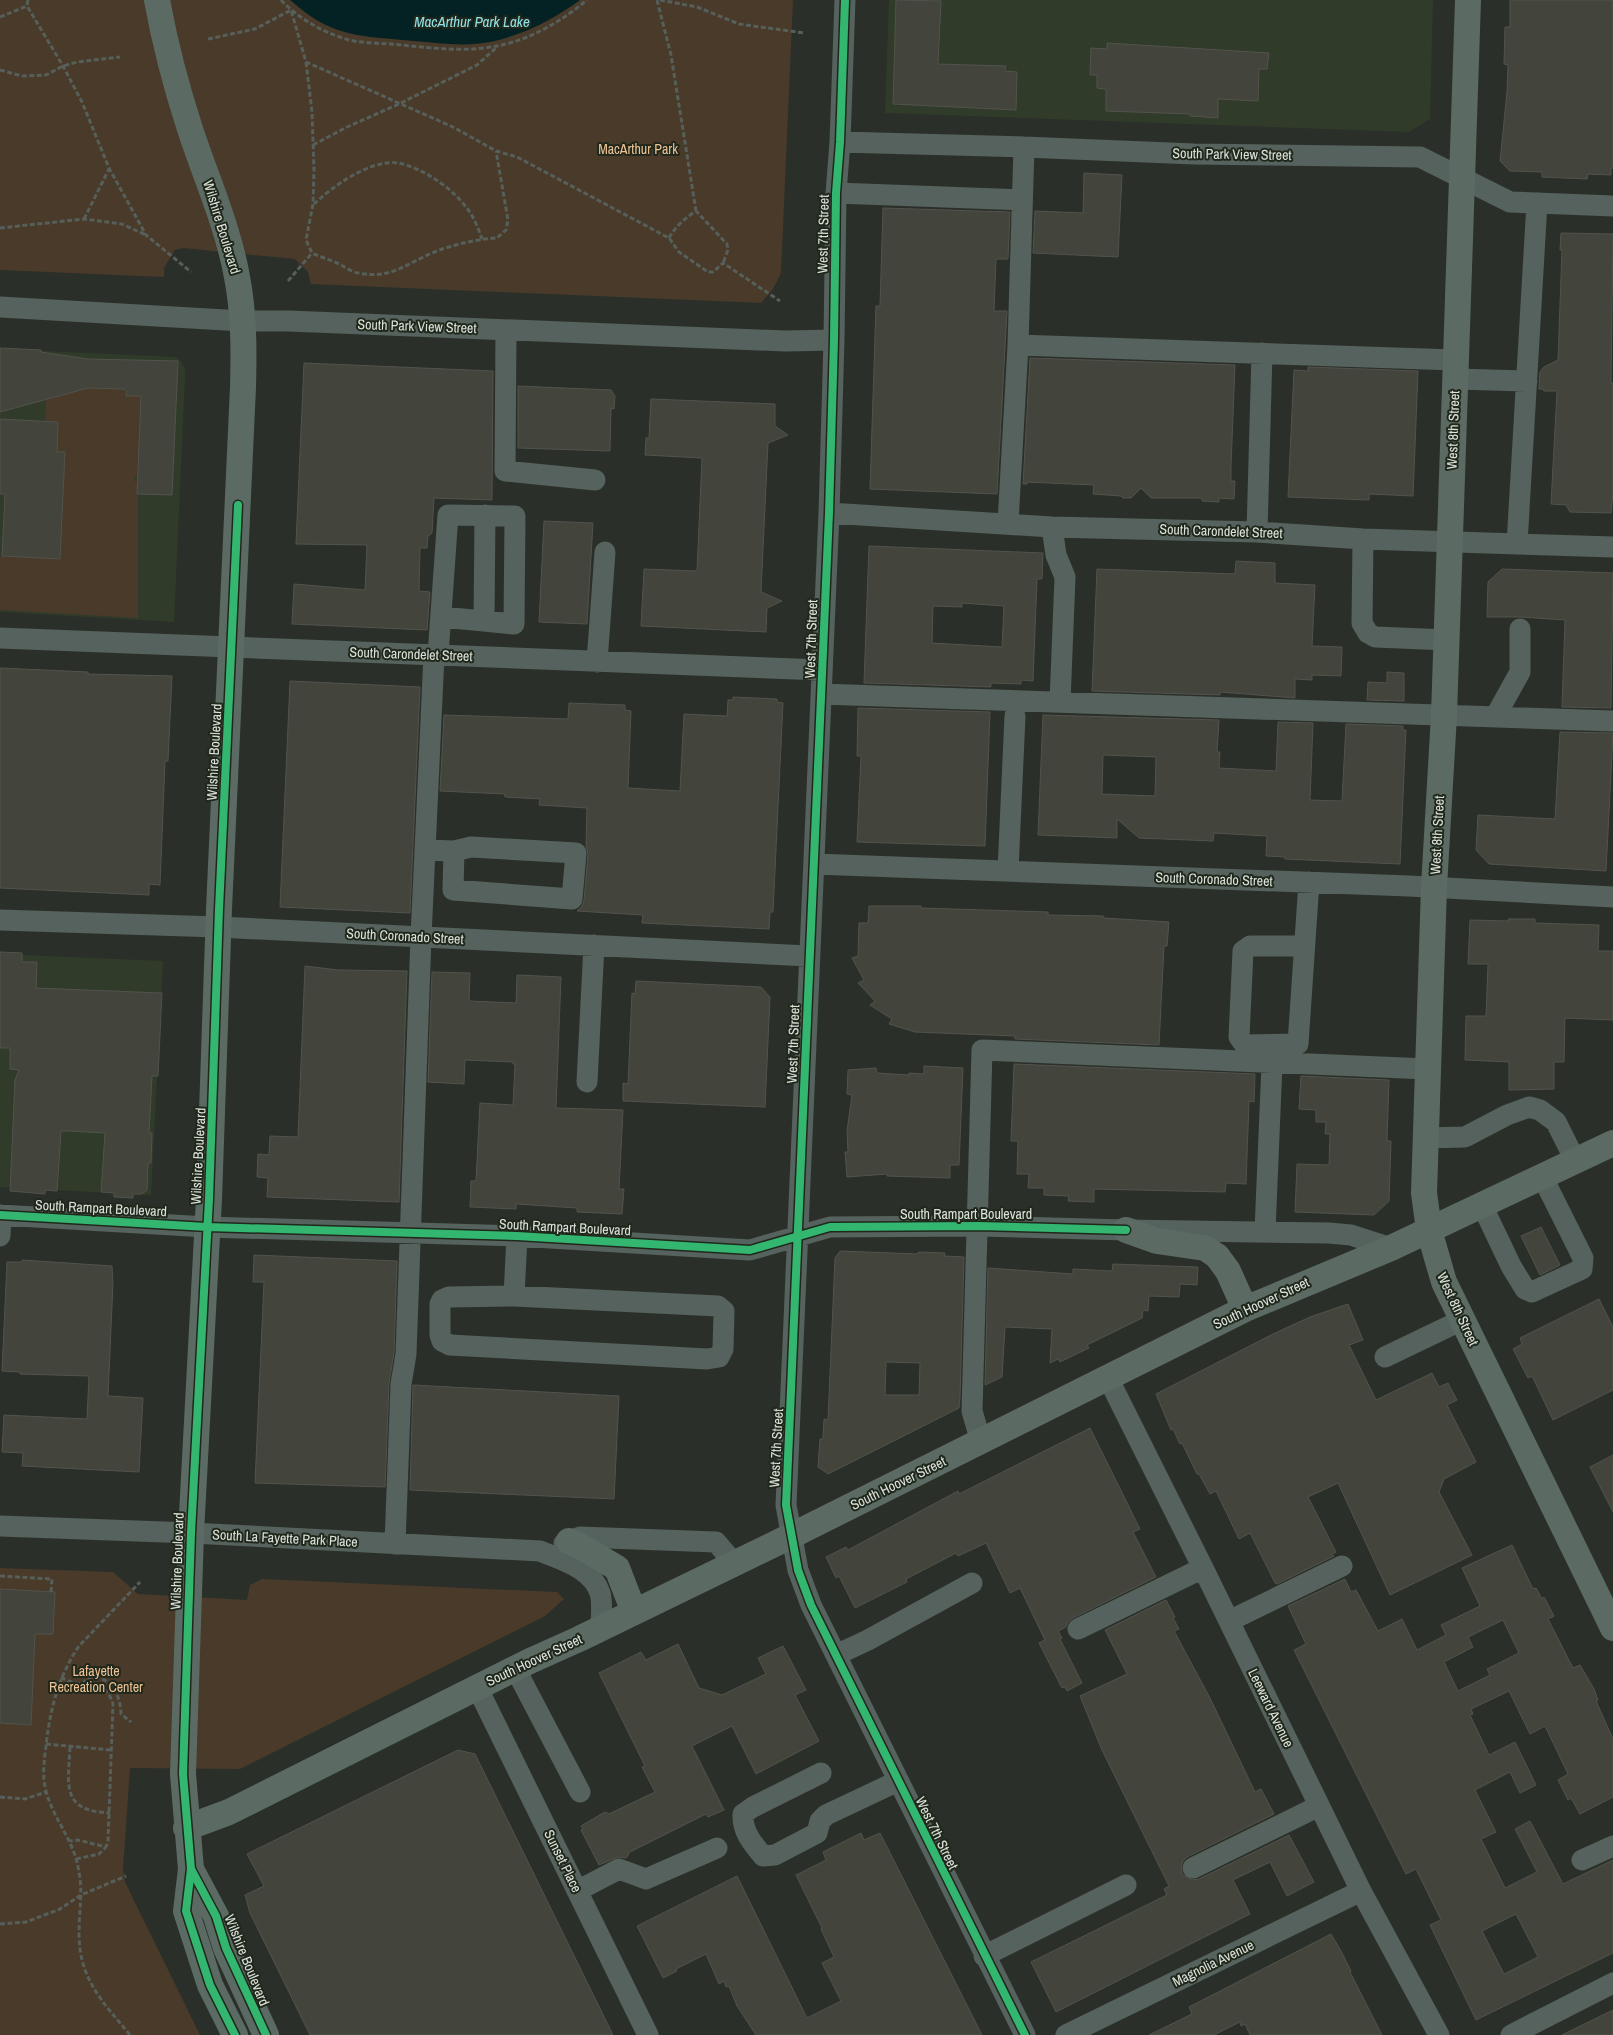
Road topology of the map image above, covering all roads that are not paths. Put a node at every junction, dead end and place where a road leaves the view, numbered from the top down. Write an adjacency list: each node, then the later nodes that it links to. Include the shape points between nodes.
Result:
1 (157, 0): 12 (main road, Wilshire Boulevard, via 166,45 190,128 229,241 238,276)
2 (844, 0): 4 (street, West 7th Street)
3 (1468, 0): 6 (main road, West 8th Street)
4 (840, 142): 5 (street, South Park View Street); 7 (street, West 7th Street)
5 (1024, 147): 6 (street, South Park View Street, via 1194,154 1420,157); 8 (street)
6 (1462, 179): 9 (street, South Park View Street, via 1510,202); 17 (main road, West 8th Street)
7 (836, 193): 8 (street); 14 (street, West 7th Street)
8 (1022, 200): 15 (street)
9 (1536, 203): 10 (street, South Park View Street); 18 (street)
10 (1613, 206)
11 (0, 307): 12 (street, South Park View Street)
12 (243, 321): 13 (street, South Park View Street); 35 (main road, Wilshire Boulevard)
13 (506, 330): 14 (street, South Park View Street); 19 (street, via 505,470)
14 (834, 340): 20 (street, West 7th Street)
15 (1018, 345): 16 (street); 22 (street)
16 (1262, 353): 17 (street); 24 (street)
17 (1455, 370): 18 (street); 26 (main road, West 8th Street)
18 (1527, 381): 27 (street)
19 (595, 480)
20 (829, 513): 22 (street, South Carondelet Street); 38 (street, West 7th Street)
21 (485, 515): 30 (street, via 448,515); 31 (street); 31 (street, via 515,516 514,624)
22 (1008, 524): 23 (street, South Carondelet Street)
23 (1052, 527): 24 (street, South Carondelet Street); 40 (street, via 1056,555 1065,576)
24 (1257, 532): 25 (street, South Carondelet Street)
25 (1363, 539): 26 (street, South Carondelet Street); 34 (street, via 1362,623 1368,633 1375,637)
26 (1450, 542): 27 (street, South Carondelet Street); 34 (main road, West 8th Street)
27 (1517, 544): 28 (street, South Carondelet Street)
28 (1613, 547)
29 (605, 552): 37 (street)
30 (441, 617): 31 (street); 36 (street)
31 (484, 621)
32 (1520, 629): 43 (street, via 1520,672)
33 (0, 638): 35 (street, South Carondelet Street)
34 (1447, 640): 41 (main road, West 8th Street)
35 (232, 647): 36 (street, South Carondelet Street); 53 (main road, Wilshire Boulevard)
36 (436, 655): 37 (street, South Carondelet Street); 45 (street)
37 (597, 662): 38 (street, South Carondelet Street)
38 (822, 670): 39 (street, West 7th Street)
39 (821, 694): 40 (street); 47 (street, West 7th Street)
40 (1060, 702): 41 (street)
41 (1444, 715): 43 (street); 50 (main road, West 8th Street)
42 (1015, 716): 48 (street)
43 (1495, 717): 44 (street)
44 (1613, 721)
45 (426, 850): 46 (street); 54 (street)
46 (454, 851): 46 (street, via 470,847 576,853 572,899 453,890)
47 (814, 864): 48 (street, South Coronado Street); 57 (street, West 7th Street)
48 (1008, 871): 49 (street, South Coronado Street)
49 (1310, 882): 50 (street, South Coronado Street); 56 (street)
50 (1434, 887): 51 (street, South Coronado Street); 59 (main road, West 8th Street)
51 (1613, 898)
52 (0, 920): 53 (street, South Coronado Street)
53 (218, 927): 54 (street, South Coronado Street); 67 (main road, Wilshire Boulevard)
54 (421, 937): 55 (street, South Coronado Street); 72 (street)
55 (594, 945): 57 (street, South Coronado Street); 60 (street)
56 (1304, 946): 56 (street, via 1298,1044 1245,1045 1240,1037 1243,951 1250,946)
57 (809, 956): 75 (street, West 7th Street)
58 (1272, 1064): 59 (street); 68 (street, via 982,1050); 71 (street)
59 (1427, 1069): 61 (main road, West 8th Street)
60 (587, 1082)
61 (1425, 1138): 63 (street, via 1465,1137 1529,1107 1540,1110 1556,1122); 70 (main road, West 8th Street, via 1423,1180)
62 (1613, 1143): 63 (main road, South Hoover Street)
63 (1575, 1160): 64 (main road, South Hoover Street)
64 (1542, 1176): 65 (main road, South Hoover Street); 65 (street, via 1583,1258 1582,1268 1567,1276 1532,1292 1524,1289)
65 (1482, 1205): 70 (main road, South Hoover Street)
66 (0, 1215): 67 (street, South Rampart Boulevard); 73 (street)
67 (207, 1226): 72 (street, South Rampart Boulevard); 84 (main road, Wilshire Boulevard)
68 (978, 1226): 69 (street, South Rampart Boulevard); 75 (street, South Rampart Boulevard, via 830,1227); 82 (street, via 972,1412)
69 (1126, 1230): 71 (street, South Rampart Boulevard); 78 (main road, via 1156,1241 1205,1248 1217,1256 1228,1271)
70 (1429, 1230): 76 (main road, South Hoover Street); 79 (main road, West 8th Street, via 1444,1282)
71 (1265, 1231): 76 (street, South Rampart Boulevard, via 1351,1235)
72 (410, 1234): 74 (street, South Rampart Boulevard); 87 (street)
73 (0, 1236)
74 (517, 1236): 75 (street, South Rampart Boulevard, via 750,1250); 77 (street)
75 (799, 1237): 85 (street, West 7th Street, via 786,1498)
76 (1391, 1248): 78 (main road, South Hoover Street)
77 (514, 1296): 77 (street, via 449,1297 442,1300 442,1342 450,1346 707,1359 719,1357 723,1349 724,1311 718,1306)
78 (1245, 1309): 81 (main road, South Hoover Street)
79 (1462, 1320): 80 (street); 96 (main road, West 8th Street)
80 (1385, 1357)
81 (1108, 1378): 82 (main road, South Hoover Street); 91 (street, Leeward Avenue)
82 (981, 1442): 85 (main road, South Hoover Street)
83 (0, 1526): 84 (street, South La Fayette Park Place)
84 (191, 1533): 87 (street, South La Fayette Park Place); 105 (main road, Wilshire Boulevard, via 183,1774)
85 (791, 1536): 89 (main road, South Hoover Street); 98 (street, West 7th Street, via 811,1605)
86 (569, 1541): 88 (street, South La Fayette Park Place); 89 (street, South La Fayette Park Place, via 580,1537 716,1542); 93 (main road, via 616,1568)
87 (395, 1544): 88 (street, South La Fayette Park Place)
88 (540, 1551): 95 (street, South La Fayette Park Place, via 583,1570 593,1582 600,1593)
89 (734, 1563): 93 (main road, South Hoover Street)
90 (1342, 1566): 94 (street)
91 (1203, 1568): 94 (street, Leeward Avenue); 97 (street)
92 (972, 1583): 98 (street)
93 (634, 1612): 95 (main road, South Hoover Street)
94 (1229, 1621): 104 (street, Leeward Avenue)
95 (601, 1628): 99 (main road, South Hoover Street)
96 (1613, 1628)
97 (1078, 1629)
98 (836, 1655): 102 (street, West 7th Street)
99 (516, 1668): 100 (main road, South Hoover Street); 103 (street)
100 (477, 1688): 105 (main road, South Hoover Street, via 229,1812); 112 (street, Sunset Place)
101 (821, 1773): 102 (street, via 753,1806 744,1814 743,1824 750,1842 763,1856 775,1855 817,1833 820,1821 826,1815)
102 (898, 1781): 114 (street, West 7th Street)
103 (580, 1792)
104 (1319, 1806): 109 (street); 113 (street, Leeward Avenue)
105 (186, 1828): 110 (main road, Wilshire Boulevard)
106 (1613, 1846): 108 (street)
107 (717, 1848): 112 (street, via 646,1879 619,1869)
108 (1582, 1860)
109 (1193, 1868)
110 (191, 1869): 116 (main road, Wilshire Boulevard, via 186,1911 210,1985); 117 (main road, Wilshire Boulevard, via 216,1916 233,1965)
111 (1126, 1885): 114 (street)
112 (577, 1891): 118 (street, Sunset Place)
113 (1361, 1891): 120 (street, Magnolia Avenue); 121 (street, Leeward Avenue)
114 (984, 1956): 119 (street, West 7th Street)
115 (1613, 1984): 122 (street)
116 (235, 2035)
117 (266, 2035)
118 (648, 2035)
119 (1024, 2035)
120 (1066, 2035)
121 (1439, 2035)
122 (1512, 2035)

